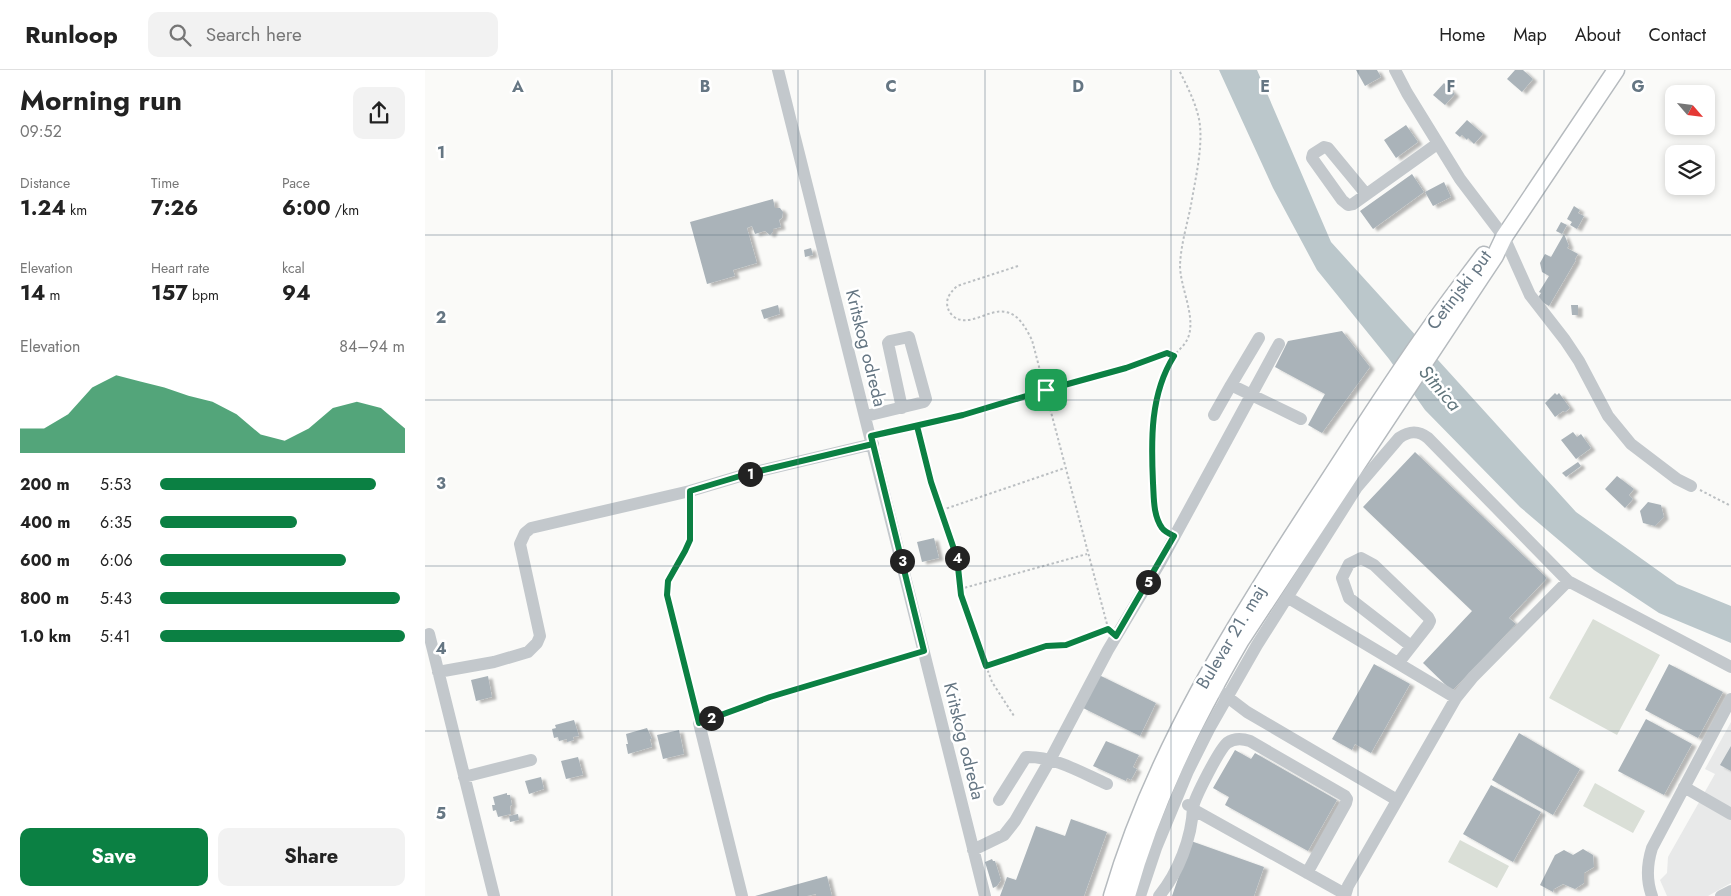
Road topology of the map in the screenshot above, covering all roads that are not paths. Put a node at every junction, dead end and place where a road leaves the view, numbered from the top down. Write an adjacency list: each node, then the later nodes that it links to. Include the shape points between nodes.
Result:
1 (778, 70): 14 (street, Kritskog odreda)
2 (1395, 70): 4 (street)
3 (1616, 70): 6 (main road, Cetinjski put)
4 (1437, 144): 5 (street); 6 (street)
5 (1366, 194): 5 (street, via 1348,205 1312,158 1313,154 1328,148)
6 (1504, 237): 11 (main road, Cetinjski put, via 1490,263 1434,334); 18 (street, via 1529,295 1579,361 1618,430 1654,463)
7 (1259, 338): 9 (street)
8 (1279, 344): 10 (street)
9 (1231, 385): 10 (street); 13 (street)
10 (1251, 395): 15 (street); 32 (street, via 1174,536 1112,632)
11 (1390, 400): 17 (main road, Bulevar 21. maj); 48 (main road, Bulevar 21. maj, via 1292,536 1210,670 1158,772)
12 (902, 408): 12 (street, via 926,399 909,337 888,343); 14 (street)
13 (1214, 415)
14 (865, 416): 16 (street, Kritskog odreda)
15 (1301, 419)
16 (871, 440): 25 (street, via 690,491 531,528 520,544 540,636 537,643 517,656); 41 (street, Kritskog odreda)
17 (1361, 471): 19 (street, via 1405,434 1425,435); 20 (street); 26 (main road, Bulevar 21. maj, via 1241,640)
18 (1691, 486)
19 (1568, 581): 24 (street); 28 (street)
20 (1287, 597): 23 (street); 27 (street)
21 (429, 634): 25 (street)
22 (1411, 646): 22 (street, via 1428,625 1428,617 1374,565 1361,558 1349,564 1342,578 1349,598); 23 (street)
23 (1399, 662): 28 (street)
24 (1731, 667)
25 (438, 672): 33 (street)
26 (1214, 687): 27 (street); 49 (main road, Bulevar 21. maj, via 1159,800)
27 (1227, 698): 36 (street); 38 (street)
28 (1456, 698): 38 (street)
29 (1731, 699): 35 (street)
30 (699, 723): 46 (street)
31 (531, 760): 33 (street)
32 (1050, 760): 34 (street); 37 (street, via 1026,757); 41 (street, via 1015,822 1004,835)
33 (464, 777): 45 (street)
34 (1107, 784)
35 (1683, 787): 40 (street); 52 (street, via 1650,855 1647,883)
36 (1176, 799): 39 (street); 50 (street)
37 (999, 800)
38 (1397, 800): 44 (street)
39 (1193, 807): 42 (street); 42 (street, via 1223,747 1240,738 1250,741 1347,799); 51 (street, via 1178,865)
40 (1731, 814)
41 (973, 850): 47 (street, Kritskog odreda)
42 (1307, 873): 44 (street)
43 (1731, 891): 53 (street)
44 (1345, 895)
45 (494, 896)
46 (741, 896)
47 (985, 896)
48 (1112, 896)
49 (1127, 896)
50 (1140, 896)
51 (1159, 896)
52 (1652, 896)
53 (1721, 896)

